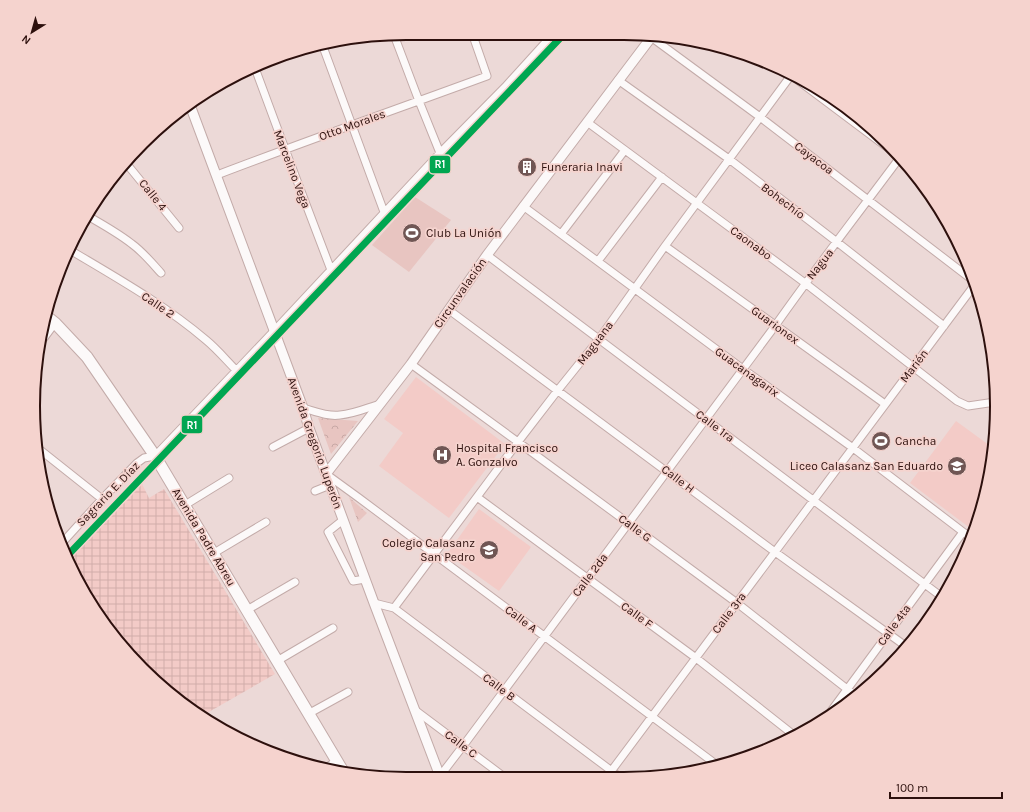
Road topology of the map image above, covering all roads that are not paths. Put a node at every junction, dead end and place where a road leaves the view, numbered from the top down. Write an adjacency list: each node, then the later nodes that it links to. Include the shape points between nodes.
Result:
1 (396, 40): 10 (street)
2 (474, 40): 10 (street, Otto Morales, via 487,76)
3 (548, 40): 19 (street, Sagrario E. Díaz, via 506,87)
4 (648, 41): 9 (main road, Circunvalación)
5 (660, 42): 13 (street, Cayacoa)
6 (324, 49): 15 (street)
7 (257, 72): 17 (street, Marcelino Vega)
8 (787, 78): 13 (street, Maguana)
9 (618, 80): 14 (main road, Circunvalación); 20 (street, Bohechío)
10 (419, 101): 15 (street, Otto Morales); 19 (street)
11 (828, 103): 16 (street)
12 (192, 110): 23 (main road, Avenida Gregorio Luperón)
13 (760, 117): 20 (street, Maguana); 25 (street, Cayacoa)
14 (587, 122): 18 (street, Caonabo); 27 (main road, Circunvalación)
15 (352, 126): 17 (street, Otto Morales); 28 (street)
16 (860, 127)
17 (284, 149): 23 (street, Otto Morales); 37 (street, Marcelino Vega)
18 (625, 150): 24 (street, Caonabo); 31 (street)
19 (440, 153): 28 (street, Sagrario E. Díaz)
20 (729, 159): 26 (street, Maguana); 32 (street, Bohechío)
21 (896, 162): 25 (street, Nagua)
22 (129, 167): 30 (street, Calle 4)
23 (217, 175): 48 (main road, Avenida Gregorio Luperón)
24 (662, 177): 26 (street, Caonabo); 36 (street)
25 (868, 200): 32 (street, Nagua); 39 (street, Cayacoa)
26 (697, 203): 33 (street, Maguana); 40 (street, Caonabo)
27 (523, 206): 31 (street, Guacanagarix); 35 (main road, Circunvalación)
28 (384, 212): 37 (street, Sagrario E. Díaz)
29 (92, 218): 38 (street, via 132,244)
30 (179, 228)
31 (561, 234): 36 (street, Guacanagarix)
32 (837, 242): 40 (street, Nagua); 47 (street, Bohechío)
33 (665, 246): 41 (street, Maguana); 46 (street, Guarionex)
34 (74, 252): 53 (street, Calle 2, via 167,310 207,340)
35 (487, 255): 43 (main road, Circunvalación); 50 (street, Calle 1ra)
36 (598, 261): 41 (street, Guacanagarix)
37 (331, 270): 48 (street, Sagrario E. Díaz)
38 (161, 273)
39 (966, 275)
40 (805, 283): 46 (street, Nagua); 52 (street, Caonabo)
41 (635, 289): 50 (street, Maguana); 54 (street, Guacanagarix)
42 (971, 289): 47 (street, Marién)
43 (449, 310): 51 (main road, Circunvalación); 55 (street, Calle H)
44 (50, 319): 45 (main road, Avenida Padre Abreu)
45 (55, 323): 49 (street); 66 (main road, Avenida Padre Abreu, via 87,357)
46 (775, 326): 54 (street, Nagua); 58 (street, Guarionex)
47 (944, 326): 52 (street, Marién)
48 (274, 331): 53 (street, Sagrario E. Díaz); 59 (main road, Avenida Gregorio Luperón)
49 (47, 333)
50 (599, 339): 55 (street, Maguana); 60 (street, Calle 1ra)
51 (410, 364): 57 (main road, Circunvalación); 62 (street, Calle G)
52 (913, 368): 56 (street, Caonabo, via 963,404 968,406); 58 (street, Marién)
53 (236, 370): 66 (street, Sagrario E. Díaz)
54 (743, 370): 60 (street, Calle 2da); 64 (street, Guacanagarix)
55 (558, 390): 62 (street, Maguana); 67 (street, Calle H)
56 (990, 403)
57 (380, 404): 59 (street, via 339,416); 68 (main road, Circunvalación)
58 (885, 404): 64 (street, Marién)
59 (302, 408): 61 (main road, Avenida Gregorio Luperón)
60 (706, 419): 67 (street, Calle 2da); 74 (street, Calle 1ra)
61 (309, 428): 63 (street); 68 (main road, Avenida Gregorio Luperón)
62 (518, 442): 72 (street, Maguana); 78 (street, Calle G)
63 (273, 447)
64 (853, 448): 74 (street, Calle 3ra); 79 (street, Guacanagarix)
65 (43, 452): 73 (street)
66 (154, 456): 73 (street, Sagrario E. Díaz, via 137,463); 75 (main road, Avenida Padre Abreu)
67 (667, 471): 78 (street, Calle 2da); 82 (street, Calle H)
68 (326, 474): 70 (main road, Avenida Gregorio Luperón); 84 (street, Calle A)
69 (229, 478): 75 (street)
70 (330, 485): 71 (street); 76 (main road, Avenida Gregorio Luperón)
71 (314, 491)
72 (477, 497): 84 (street, Maguana); 85 (street, Calle F)
73 (102, 499): 81 (street, Sagrario E. Díaz)
74 (814, 500): 82 (street, Calle 3ra); 88 (street, Calle 1ra)
75 (185, 505): 83 (main road, Avenida Padre Abreu)
76 (343, 520): 86 (main road, Avenida Gregorio Luperón); 86 (street, via 328,532 353,581)
77 (266, 522): 83 (street)
78 (628, 523): 85 (street, Calle 2da); 91 (street, Calle G)
79 (963, 532): 80 (street, Guacanagarix); 88 (street, Calle 4ta)
80 (967, 535)
81 (65, 539)
82 (776, 552): 91 (street, Calle 3ra); 95 (street, Calle H)
83 (214, 553): 93 (main road, Avenida Padre Abreu)
84 (434, 554): 92 (street, Maguana); 96 (street, Calle A)
85 (587, 579): 96 (street, Calle 2da); 98 (street, Calle F)
86 (365, 580): 90 (main road, Avenida Gregorio Luperón)
87 (295, 582): 93 (street)
88 (925, 584): 89 (street, Calle 1ra); 95 (street, Calle 4ta)
89 (938, 594)
90 (374, 603): 92 (street, Calle B); 105 (main road, Avenida Gregorio Luperón)
91 (737, 603): 98 (street, Calle 3ra); 100 (street, Calle G)
92 (394, 608): 101 (street, Calle B)
93 (247, 610): 99 (main road, Avenida Padre Abreu)
94 (333, 628): 99 (street)
95 (889, 633): 97 (street, Calle H); 100 (street, Calle 4ta)
96 (544, 636): 101 (street, Calle 2da); 107 (street, Calle A)
97 (902, 643)
98 (696, 658): 107 (street, Calle 3ra); 108 (street, Calle F)
99 (277, 661): 106 (main road, Avenida Padre Abreu)
100 (847, 689): 103 (street, Calle G); 104 (street, Calle 4ta)
101 (504, 691): 109 (street, Calle 2da); 114 (street, Calle B)
102 (348, 692): 106 (street)
103 (851, 692)
104 (837, 703)
105 (414, 709): 109 (street, Calle C); 115 (main road, Avenida Gregorio Luperón)
106 (308, 714): 110 (main road, Avenida Padre Abreu)
107 (652, 717): 111 (street, Calle A); 114 (street, Calle 3ra)
108 (790, 732)
109 (463, 746): 116 (street, Calle 2da); 117 (street, Calle C)
110 (337, 761): 112 (street); 113 (main road, Avenida Padre Abreu)
111 (712, 761)
112 (332, 764)
113 (340, 766)
114 (612, 771)
115 (437, 772)
116 (444, 772)
117 (498, 772)

